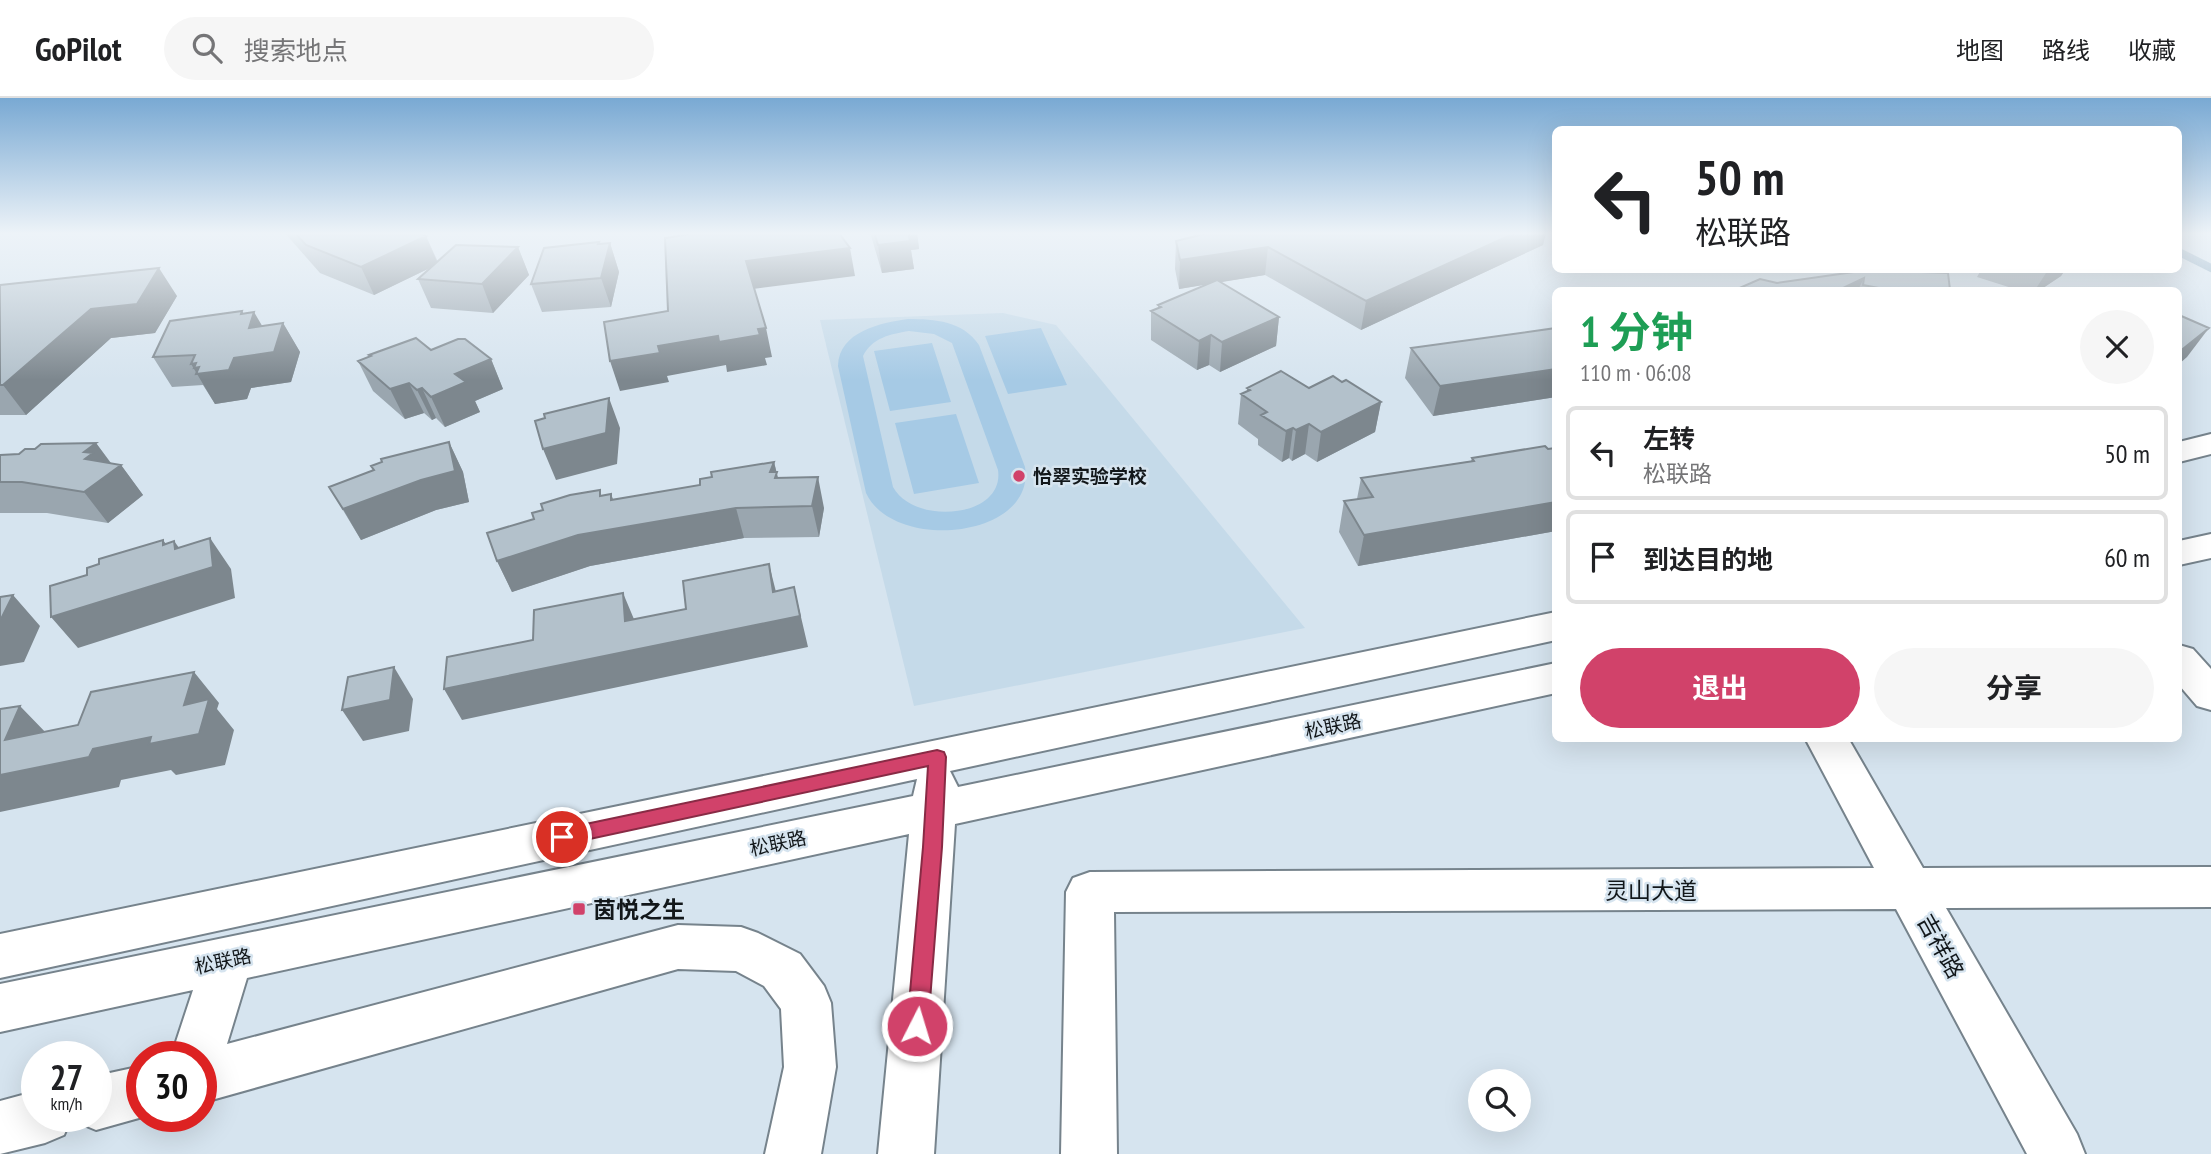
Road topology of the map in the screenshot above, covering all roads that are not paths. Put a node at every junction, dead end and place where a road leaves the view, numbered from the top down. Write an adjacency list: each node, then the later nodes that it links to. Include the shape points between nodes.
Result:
1 (2211, 444): 2 (street)
2 (2182, 451)
3 (2211, 546): 4 (street)
4 (2182, 552)
5 (1552, 627): 10 (street)
6 (2182, 662): 8 (street)
7 (1552, 679): 11 (street, 松联路)
8 (2211, 695)
9 (1828, 742): 13 (street, 吉祥路)
10 (937, 757): 11 (street); 14 (street)
11 (934, 810): 15 (street, 松联路); 22 (street)
12 (2211, 887): 13 (street, 灵山大道)
13 (1909, 889): 23 (street, 灵山大道, via 1090,892); 24 (street, 吉祥路)
14 (0, 956)
15 (228, 960): 16 (street, 松联路); 17 (street)
16 (0, 1008)
17 (202, 1041)
18 (217, 1073): 21 (street, via 678,947 741,949 782,970 806,1003 810,1067)
19 (21, 1122): 20 (street)
20 (0, 1128)
21 (793, 1154)
22 (906, 1154)
23 (1089, 1154)
24 (2057, 1154)

